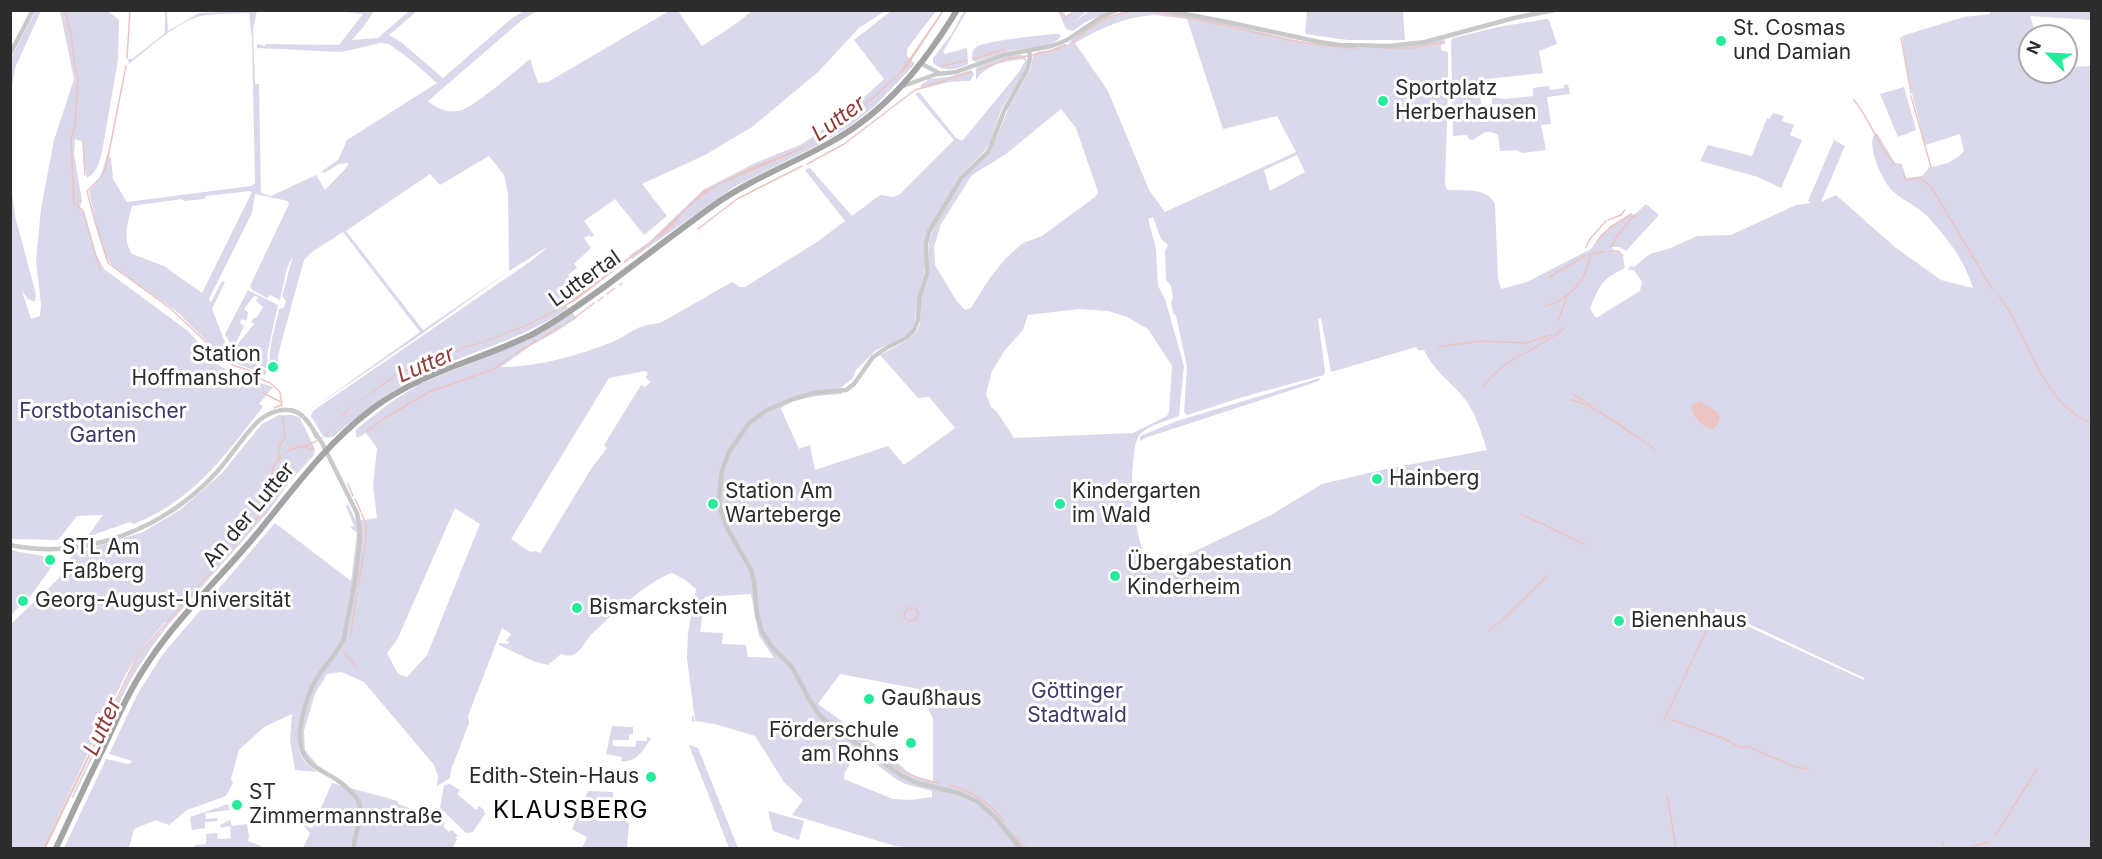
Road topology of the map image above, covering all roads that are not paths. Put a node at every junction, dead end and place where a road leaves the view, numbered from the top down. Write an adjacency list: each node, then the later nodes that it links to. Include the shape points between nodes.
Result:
1 (33, 10): 7 (street)
2 (957, 10): 8 (main road, Luttertal)
3 (1117, 10): 6 (street, via 1067,40)
4 (1164, 10): 5 (street, via 1348,45 1410,45)
5 (1554, 10)
6 (1029, 50): 9 (street); 15 (street, via 1029,64 991,146 961,178 929,232 927,273 914,330 873,357 851,387 793,399 749,423 729,452 719,498 726,526 752,570 762,632 792,667 820,716 902,776 959,792 978,802)
7 (11, 52)
8 (922, 64): 9 (street); 10 (main road, Luttertal)
9 (939, 74): 10 (street)
10 (903, 86): 11 (main road, Luttertal, via 858,125 737,190 559,319 408,386 371,410)
11 (326, 452): 12 (street, via 308,419 297,411 282,410 256,424 215,474 172,510 128,533 64,549); 13 (main road, An der Lutter, via 149,660 122,708); 14 (street, via 357,513 360,531 344,638 311,690 299,739 309,763 336,778 360,807)
12 (10, 545)
13 (56, 849)
14 (354, 849)
15 (1020, 849)

